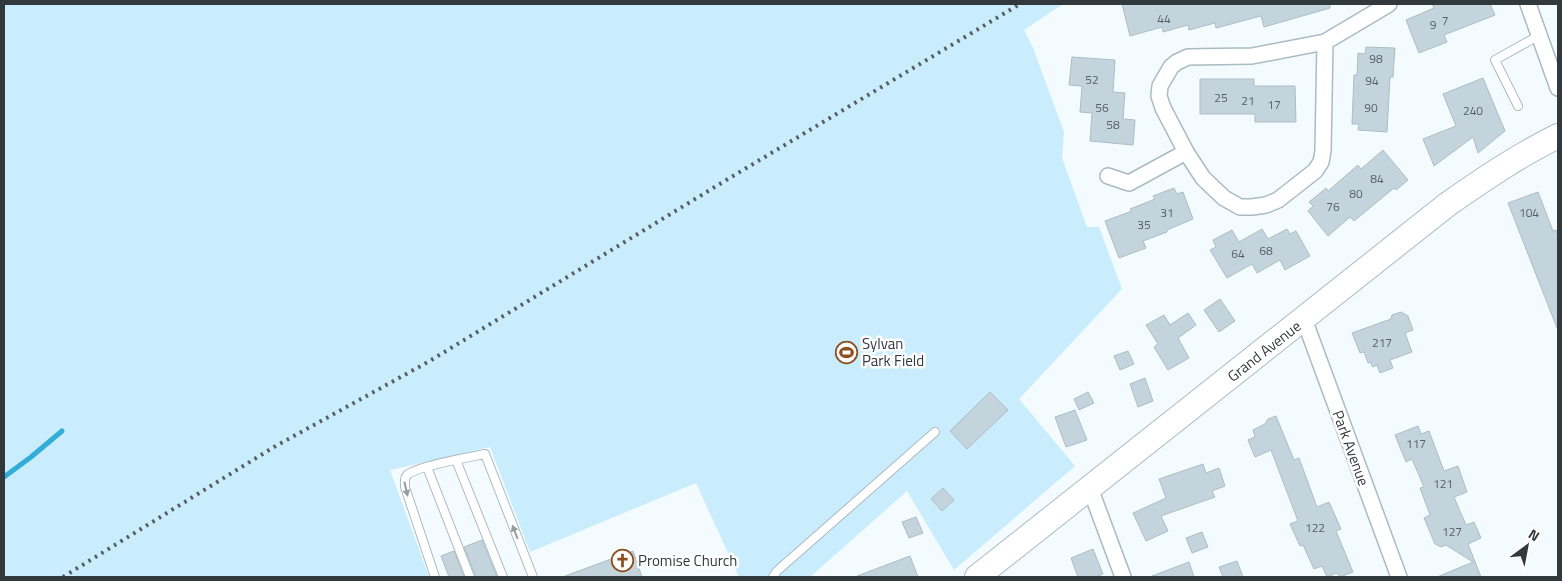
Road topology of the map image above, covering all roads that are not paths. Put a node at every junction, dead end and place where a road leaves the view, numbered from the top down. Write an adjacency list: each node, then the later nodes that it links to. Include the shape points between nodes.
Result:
1 (1389, 4): 4 (street)
2 (1528, 4): 3 (street)
3 (1538, 36): 5 (street); 6 (lane, via 1495,60)
4 (1325, 42): 8 (street, via 1252,56 1188,57 1170,67 1160,86 1159,96); 8 (street, via 1323,151 1315,171 1297,186 1266,205 1240,206 1224,198 1204,178)
5 (1558, 88)
6 (1518, 106)
7 (1558, 136): 10 (main road, Grand Avenue, via 1448,204)
8 (1186, 152): 9 (street, via 1129,184)
9 (1108, 176)
10 (1304, 319): 14 (main road, Grand Avenue); 22 (street, Park Avenue)
11 (935, 432): 19 (lane)
12 (456, 460): 13 (lane); 17 (lane); 18 (lane, one-way to 12, via 485,454)
13 (428, 467): 15 (lane, one-way to 15, via 408,474 404,479); 16 (lane)
14 (1090, 488): 20 (main road, Grand Avenue); 21 (street)
15 (435, 577)
16 (470, 577)
17 (503, 577)
18 (532, 577)
19 (773, 577)
20 (977, 577)
21 (1123, 577)
22 (1399, 577)

